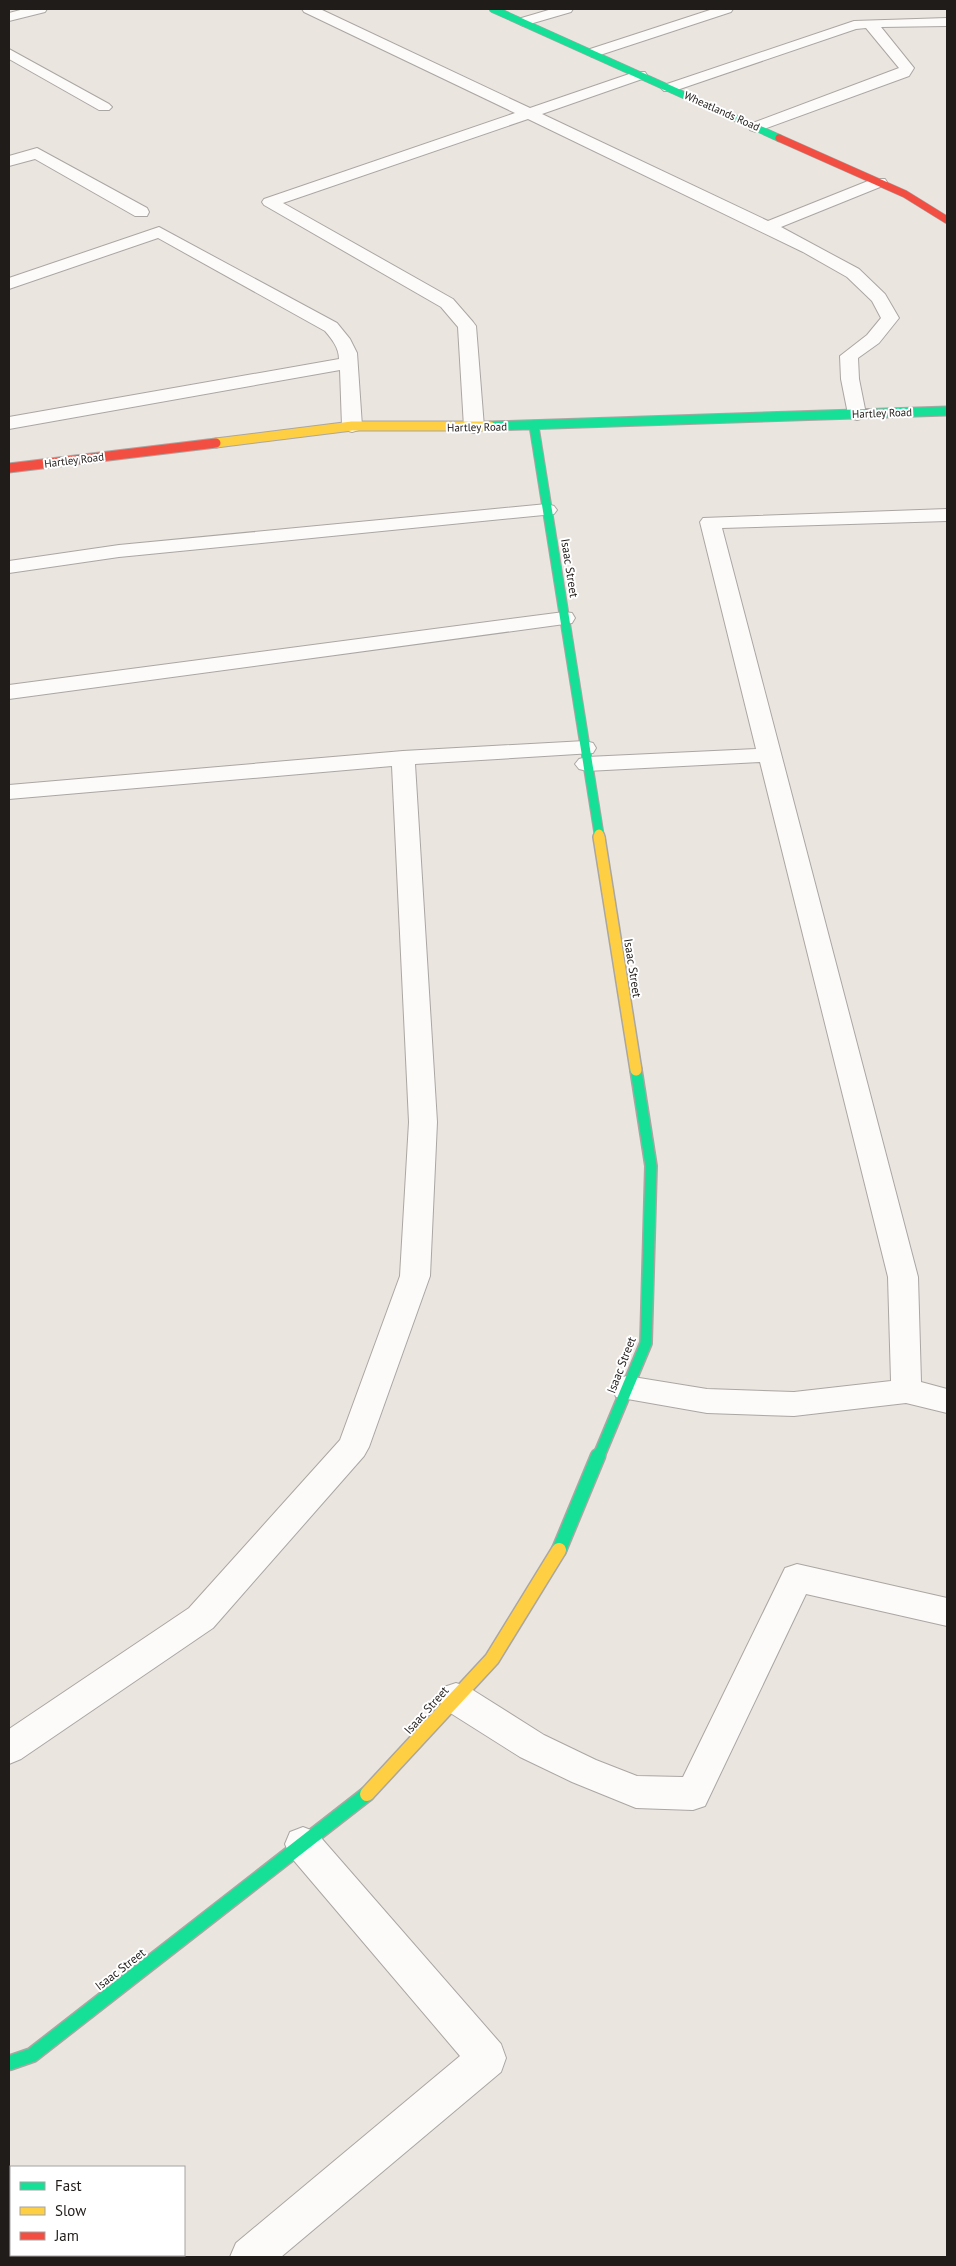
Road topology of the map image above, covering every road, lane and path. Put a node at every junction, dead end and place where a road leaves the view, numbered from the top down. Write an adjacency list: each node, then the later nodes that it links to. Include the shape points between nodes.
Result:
1 (40, 9): 6 (lane)
2 (309, 9): 15 (lane)
3 (493, 9): 7 (street, Wheatlands Road)
4 (566, 9): 7 (lane)
5 (726, 9): 10 (lane)
6 (9, 17)
7 (523, 22): 10 (street, Wheatlands Road)
8 (947, 22): 9 (lane)
9 (870, 23): 13 (lane, via 854,25); 16 (lane, via 907,68 904,73)
10 (592, 53): 12 (street, Wheatlands Road)
11 (9, 54): 14 (lane)
12 (640, 75): 13 (street, Wheatlands Road); 15 (lane)
13 (669, 88): 16 (street, Wheatlands Road)
14 (104, 107)
15 (530, 113): 21 (lane); 29 (lane, via 270,202 447,303 462,318 467,326)
16 (756, 127): 18 (street, Wheatlands Road)
17 (9, 161): 19 (lane, via 37,153)
18 (879, 182): 20 (street, Wheatlands Road); 21 (lane)
19 (140, 212)
20 (946, 219)
21 (767, 226): 25 (lane, via 853,273 879,298 890,318 873,339 849,356)
22 (9, 284): 23 (lane, via 159,232 331,327 348,353)
23 (348, 363): 26 (lane); 27 (lane)
24 (947, 411): 25 (street, Hartley Road)
25 (857, 414): 28 (street, Hartley Road)
26 (9, 423)
27 (352, 426): 29 (street, Hartley Road); 30 (street, Hartley Road)
28 (534, 426): 29 (street, Hartley Road); 31 (street, Isaac Street)
29 (474, 427)
30 (9, 468)
31 (548, 510): 33 (lane, via 118,551); 34 (street, Isaac Street)
32 (947, 515): 36 (lane, via 710,522)
33 (9, 567)
34 (564, 618): 35 (lane); 37 (street, Isaac Street)
35 (9, 692)
36 (770, 755): 37 (lane); 41 (lane, via 903,1277)
37 (586, 756): 38 (lane); 40 (street, Isaac Street, via 651,1166 646,1343)
38 (403, 758): 39 (lane); 45 (lane, via 423,1122 415,1276 353,1447 202,1618)
39 (9, 792)
40 (628, 1388): 41 (lane, via 707,1401 794,1404); 44 (street, Isaac Street, via 561,1547 492,1659)
41 (906, 1391): 42 (lane)
42 (947, 1402)
43 (947, 1612): 44 (lane, via 797,1578 693,1794 636,1792 584,1771 532,1746)
44 (456, 1698): 46 (street, Isaac Street, via 375,1788)
45 (9, 1748)
46 (303, 1844): 47 (street, Isaac Street, via 32,2055); 48 (lane, via 487,2058)
47 (9, 2063)
48 (250, 2257)

